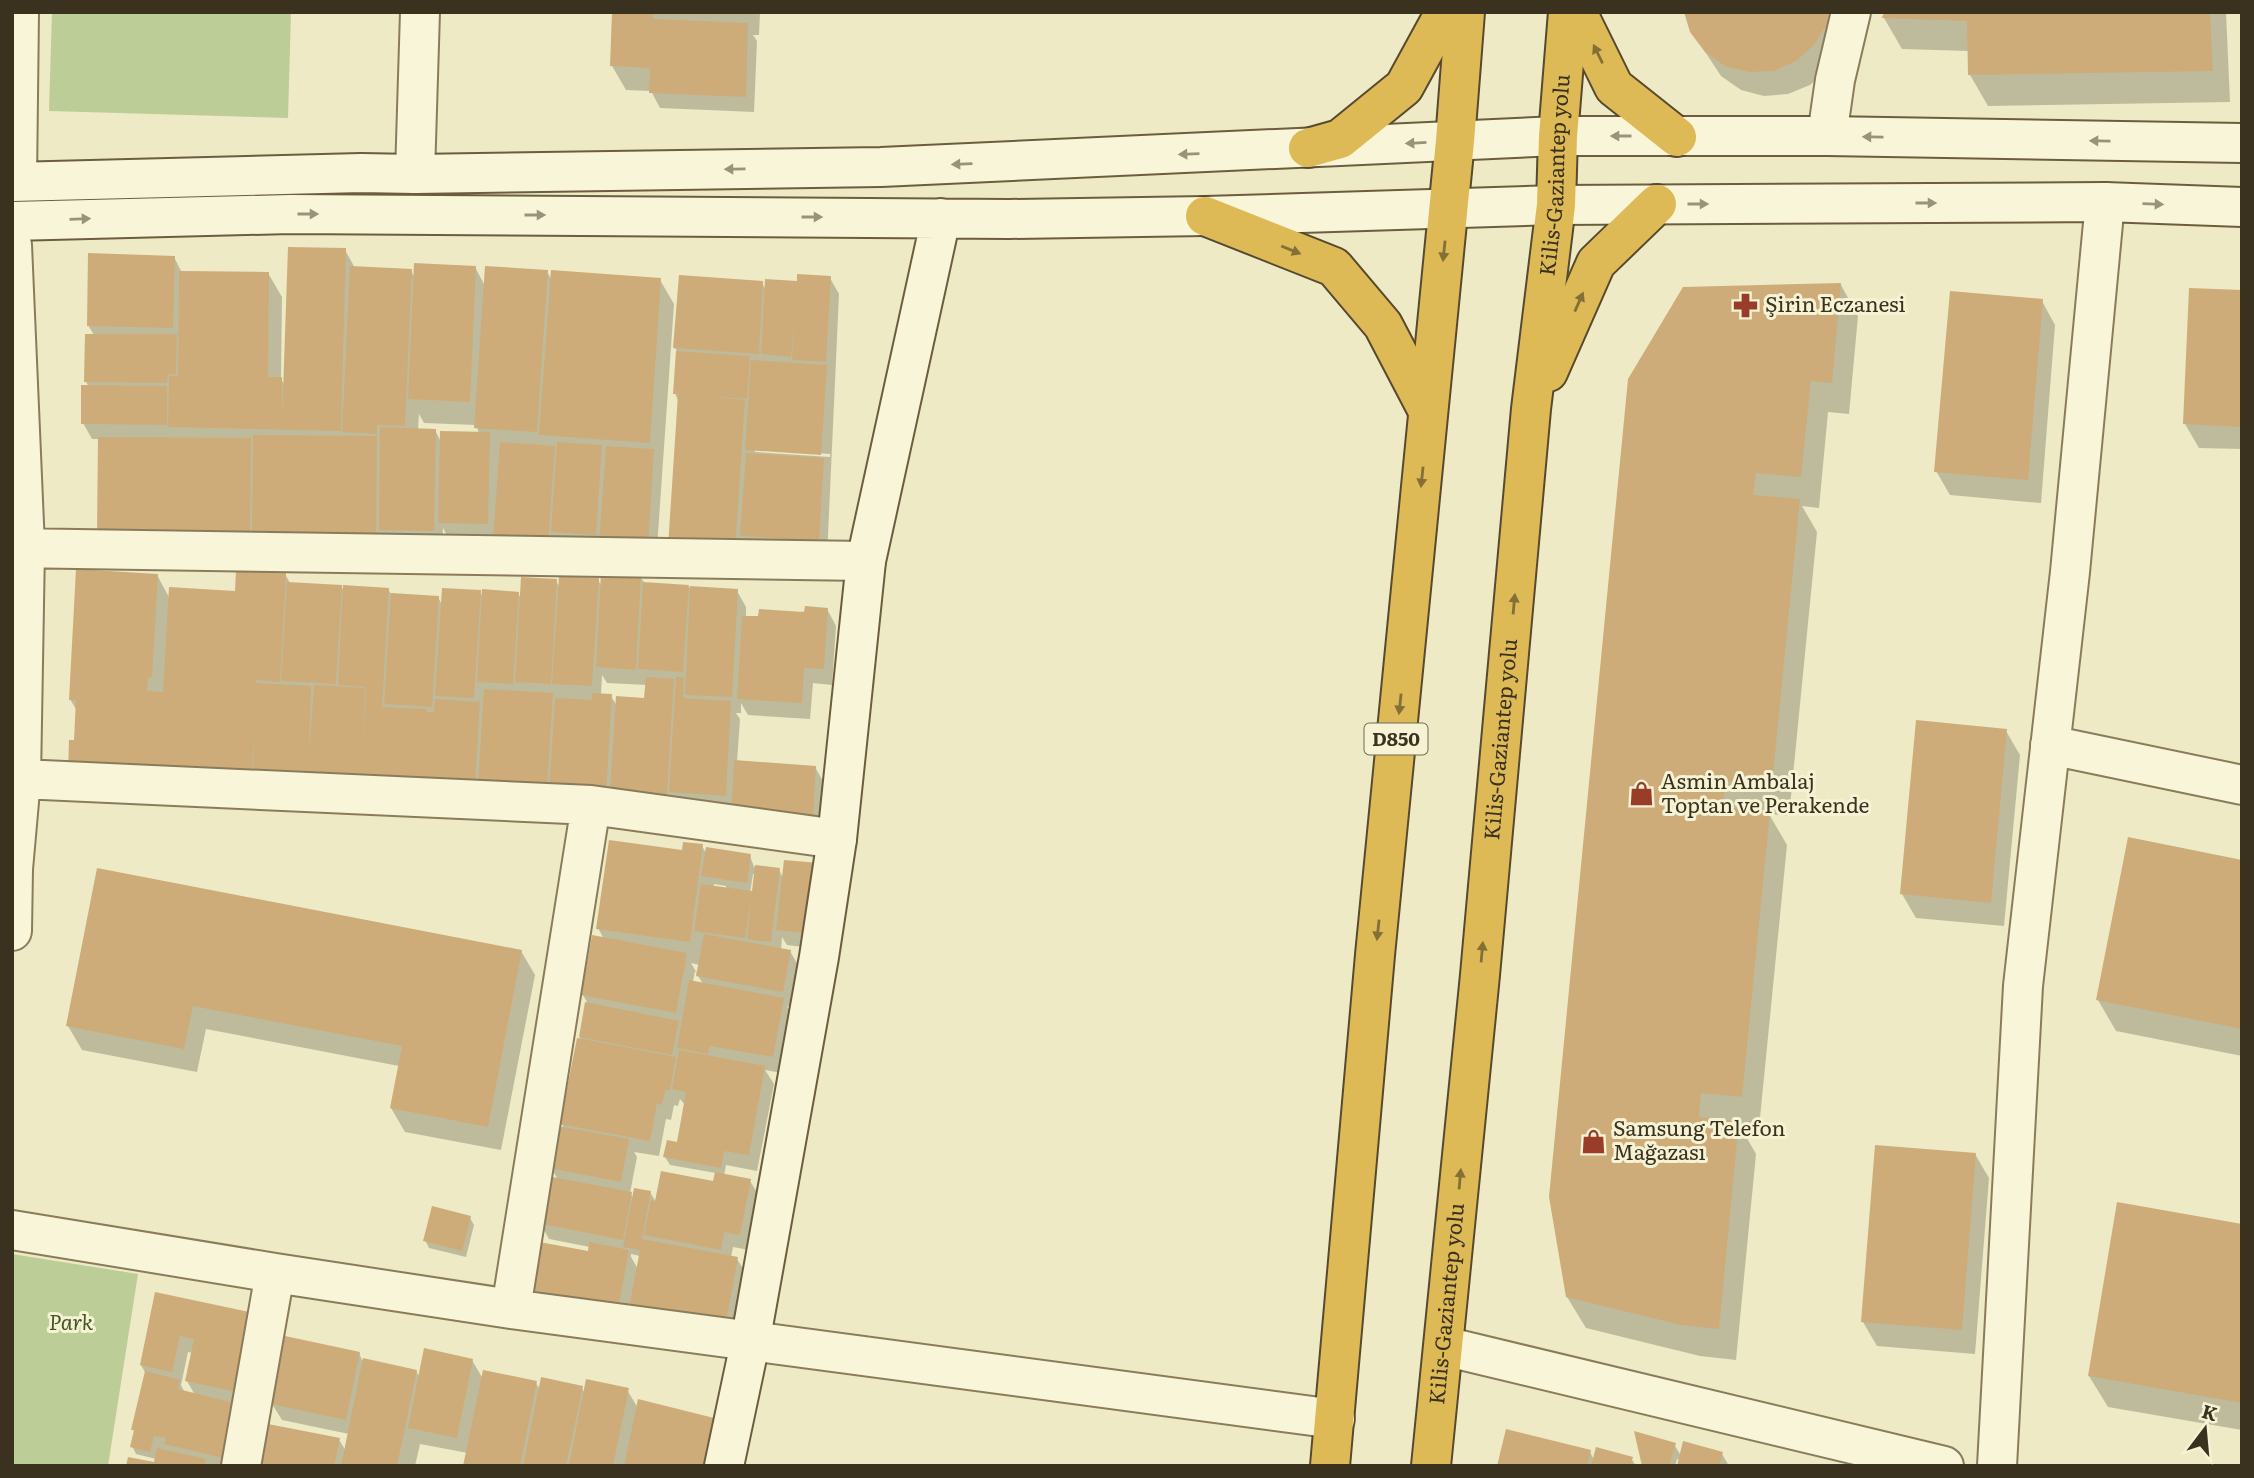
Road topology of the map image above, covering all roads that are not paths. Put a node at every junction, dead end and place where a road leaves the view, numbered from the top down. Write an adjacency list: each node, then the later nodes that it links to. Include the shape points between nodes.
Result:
1 (19, 12): 15 (street)
2 (420, 12): 14 (street)
3 (1445, 12): 13 (highway, via 1404,87 1340,139)
4 (1465, 12): 11 (highway, D850)
5 (1568, 12): 8 (highway, Kilis-Gaziantep yolu)
6 (1577, 12): 9 (highway, one-way to 6, via 1614,87)
7 (1851, 12): 10 (street)
8 (1558, 136): 9 (street, one-way to 8); 11 (street); 17 (highway, Kilis-Gaziantep yolu)
9 (1677, 136): 10 (street)
10 (1827, 136): 12 (street, one-way to 10)
11 (1455, 141): 13 (street, one-way to 13); 20 (highway, D850)
12 (2242, 143)
13 (1308, 148): 14 (street, one-way to 14, via 881,167)
14 (415, 174): 15 (street)
15 (14, 181)
16 (2105, 202): 18 (street, one-way to 16); 19 (street, one-way to 19); 29 (street)
17 (1556, 205): 18 (street); 20 (street); 25 (highway, Kilis-Gaziantep yolu)
18 (1657, 205): 25 (highway, one-way to 18, via 1596,263)
19 (2242, 207)
20 (1448, 209): 21 (street); 26 (highway, D850, one-way to 26)
21 (1205, 216): 22 (street); 26 (highway, one-way to 26, via 1335,267 1383,326)
22 (941, 218): 23 (street, one-way to 22, via 290,214); 28 (street)
23 (12, 221)
24 (12, 245): 27 (street)
25 (1531, 409): 40 (highway, Kilis-Gaziantep yolu, one-way to 25)
26 (1428, 411): 41 (highway, D850, one-way to 41)
27 (19, 548): 28 (street); 30 (street)
28 (866, 561): 33 (street)
29 (2050, 745): 31 (street); 48 (street, via 2023,986)
30 (21, 779): 32 (street); 34 (street)
31 (2242, 785)
32 (590, 805): 33 (street); 38 (street)
33 (837, 838): 39 (street)
34 (13, 869): 35 (street)
35 (12, 931)
36 (12, 1230): 37 (street)
37 (275, 1273): 38 (street); 43 (street)
38 (511, 1309): 39 (street)
39 (750, 1343): 41 (street); 44 (street)
40 (1444, 1346): 42 (street); 46 (highway, Kilis-Gaziantep yolu)
41 (1335, 1419): 45 (highway, D850)
42 (1809, 1449): 47 (street)
43 (241, 1466)
44 (724, 1466)
45 (1330, 1466)
46 (1431, 1466)
47 (1944, 1466)
48 (1997, 1466)

